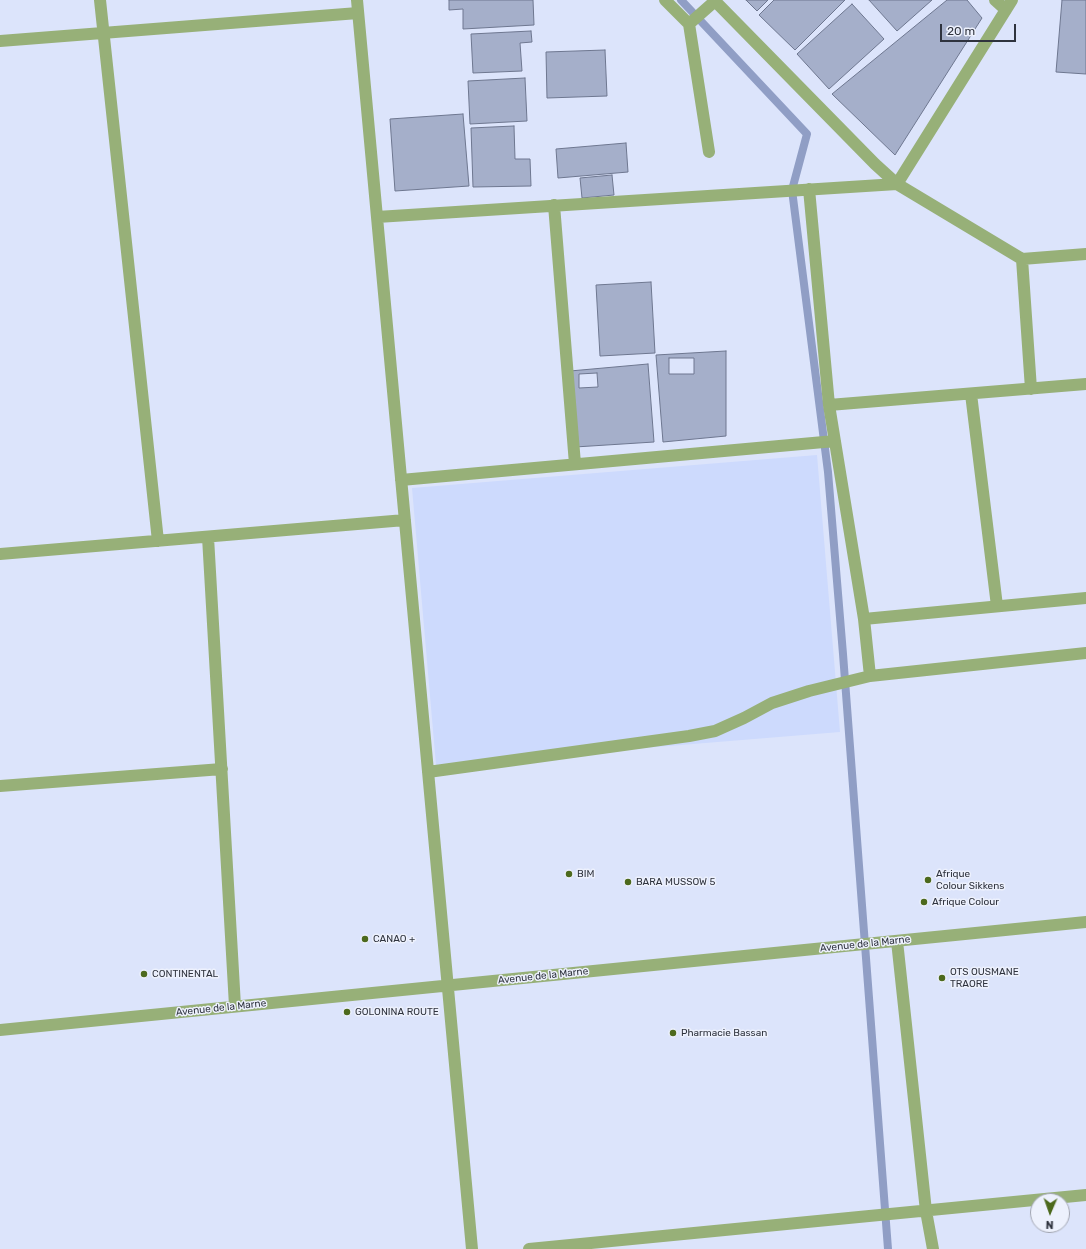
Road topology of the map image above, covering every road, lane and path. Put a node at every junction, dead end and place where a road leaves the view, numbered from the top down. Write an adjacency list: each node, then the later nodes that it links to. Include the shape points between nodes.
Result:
1 (100, 0): 9 (street)
2 (357, 0): 7 (street)
3 (666, 0): 8 (street)
4 (995, 0): 6 (street)
5 (713, 2): 8 (street); 12 (street)
6 (1009, 5): 12 (street)
7 (358, 13): 9 (street); 15 (street)
8 (691, 23): 11 (street)
9 (104, 34): 10 (street); 27 (street)
10 (0, 41)
11 (708, 152)
12 (897, 184): 13 (street); 17 (street)
13 (809, 189): 14 (street); 21 (street)
14 (554, 205): 15 (street); 23 (street)
15 (377, 216): 24 (street)
16 (1086, 254): 17 (street)
17 (1022, 259): 19 (street)
18 (1086, 384): 19 (street)
19 (1031, 389): 20 (street)
20 (971, 394): 21 (street); 30 (street)
21 (829, 405): 22 (street)
22 (835, 441): 23 (street); 31 (street)
23 (575, 464): 24 (street)
24 (401, 480): 25 (street)
25 (405, 520): 26 (street); 35 (street)
26 (208, 537): 27 (street); 34 (street)
27 (158, 541): 28 (street)
28 (0, 554)
29 (1086, 598): 30 (street)
30 (997, 606): 31 (street)
31 (864, 619): 33 (street)
32 (1086, 653): 33 (street)
33 (870, 676): 35 (street, via 780,700 715,731)
34 (222, 769): 36 (street); 40 (street)
35 (428, 772): 39 (street)
36 (0, 786)
37 (1086, 922): 38 (street, Avenue de la Marne)
38 (897, 941): 39 (street, Avenue de la Marne); 43 (street)
39 (447, 985): 40 (street, Avenue de la Marne); 44 (street)
40 (236, 1006): 41 (street, Avenue de la Marne)
41 (0, 1030)
42 (1086, 1195): 43 (street)
43 (926, 1211): 45 (street); 46 (street)
44 (472, 1249)
45 (529, 1249)
46 (933, 1249)

